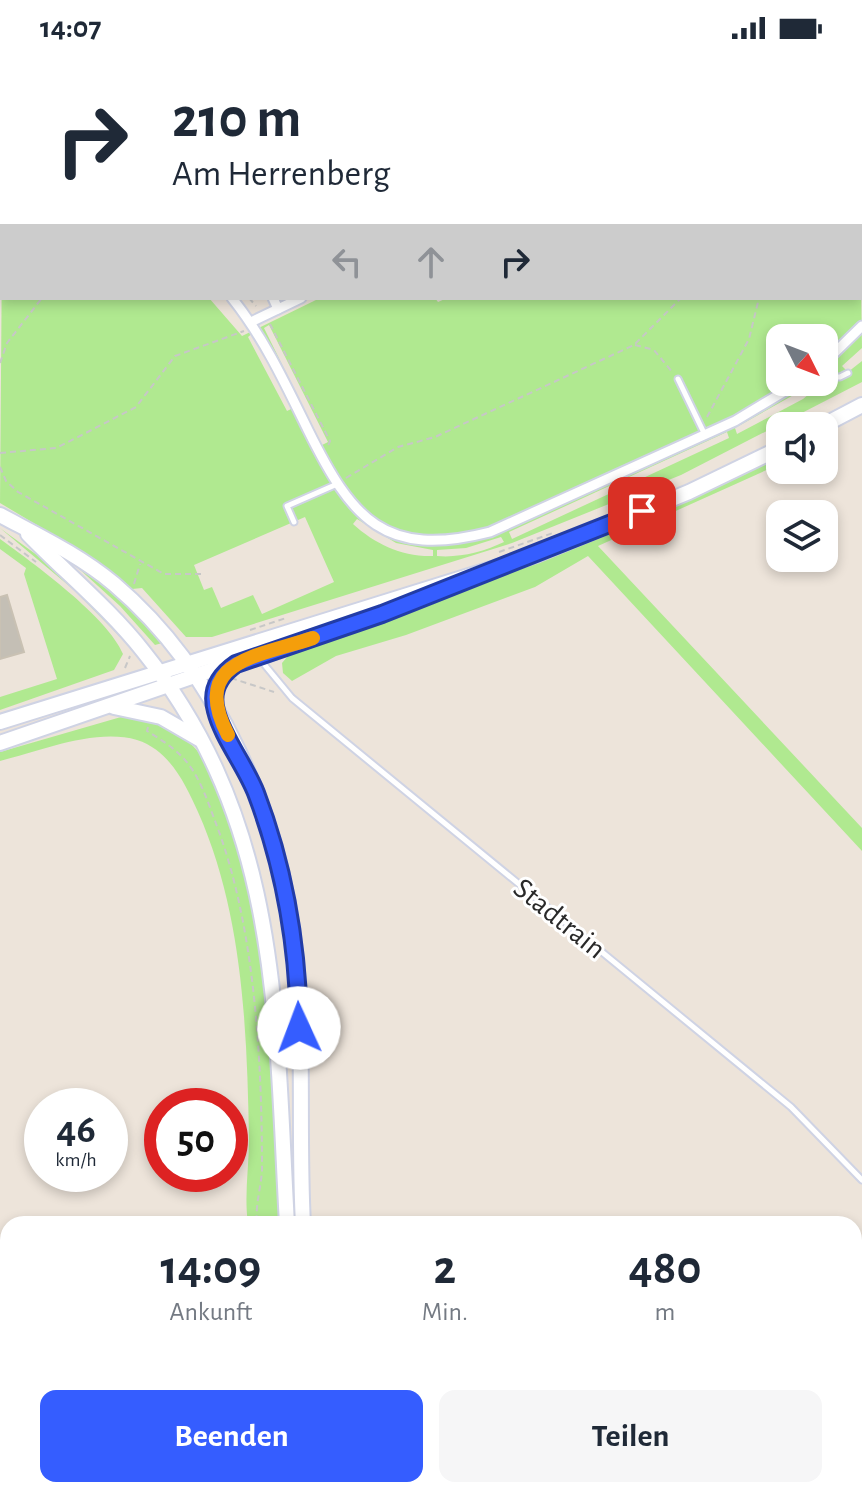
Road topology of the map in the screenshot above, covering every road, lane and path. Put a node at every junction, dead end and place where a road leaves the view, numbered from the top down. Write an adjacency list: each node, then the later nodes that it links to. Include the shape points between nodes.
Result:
1 (40, 300): 13 (path, via 7,343)
2 (234, 300): 9 (street)
3 (274, 300): 7 (street)
4 (297, 300): 7 (street)
5 (679, 300): 11 (path)
6 (759, 300): 20 (path, via 749,339)
7 (278, 309): 8 (street)
8 (265, 316): 9 (street); 23 (path, via 330,441)
9 (253, 325): 21 (path, via 175,356 136,407 76,438 56,448); 23 (street)
10 (862, 326): 12 (street)
11 (634, 345): 16 (path, via 654,350); 25 (path, via 435,437 398,447)
12 (838, 349)
13 (0, 363)
14 (848, 373): 15 (lane)
15 (838, 377)
16 (678, 379): 20 (lane)
17 (772, 396): 20 (street)
18 (862, 405): 19 (main road)
19 (838, 418)
20 (703, 431): 25 (street, via 490,532 457,540 417,540 385,530 365,518)
21 (0, 453)
22 (766, 455): 32 (main road, via 649,509)
23 (321, 457): 25 (street)
24 (0, 467): 31 (path, via 18,492 141,563 164,574)
25 (335, 485): 27 (lane, via 287,506)
26 (0, 515): 28 (main road)
27 (294, 522)
28 (19, 525): 35 (main road); 37 (main road, via 113,583)
29 (565, 529): 30 (path)
30 (498, 552)
31 (201, 574)
32 (475, 576): 36 (main road); 37 (main road)
33 (288, 618): 34 (path)
34 (246, 631)
35 (134, 650): 38 (main road); 40 (path); 40 (main road, via 139,659)
36 (259, 657): 39 (main road); 43 (lane, Stadtrain)
37 (184, 662): 38 (main road); 41 (main road)
38 (158, 671): 40 (main road); 42 (main road)
39 (233, 671): 41 (main road); 43 (path); 45 (main road, via 217,683)
40 (127, 675): 47 (main road)
41 (195, 679): 42 (main road); 45 (main road)
42 (169, 687): 44 (main road); 48 (main road)
43 (292, 698): 50 (lane, Stadtrain, via 791,1107)
44 (110, 707): 46 (main road); 49 (main road)
45 (216, 712): 53 (main road, via 267,823 286,896 299,1004)
46 (149, 713): 48 (main road); 51 (path, via 147,731 190,766 235,882 253,995 262,1172)
47 (0, 722)
48 (203, 741): 52 (main road, via 241,831 264,919)
49 (0, 743)
50 (862, 1180)
51 (258, 1216)
52 (287, 1216)
53 (303, 1216)

